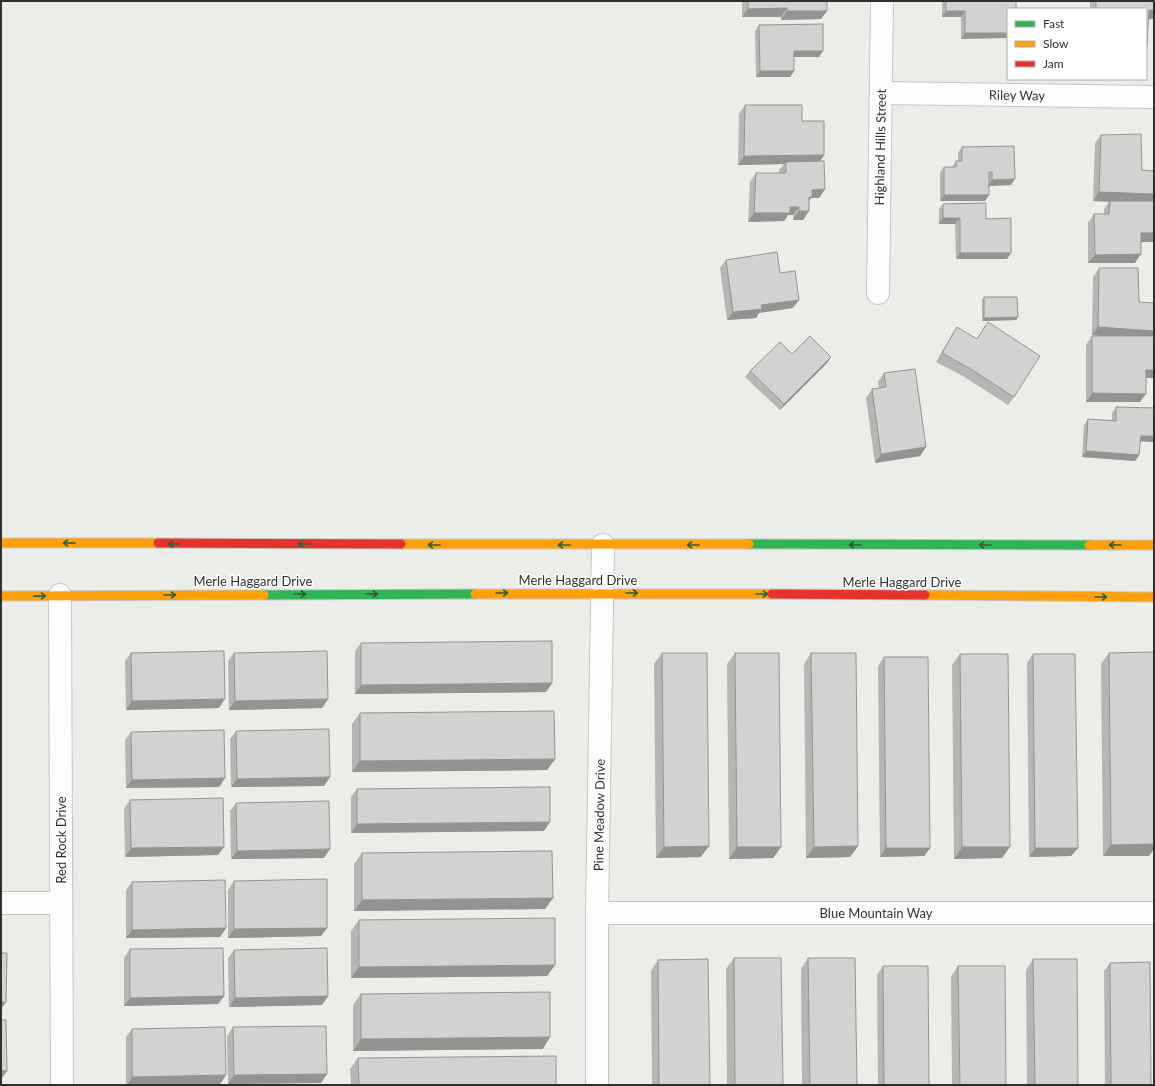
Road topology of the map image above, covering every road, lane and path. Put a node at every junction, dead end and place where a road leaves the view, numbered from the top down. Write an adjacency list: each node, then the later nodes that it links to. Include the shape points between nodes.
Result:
1 (882, 1): 2 (street, Highland Hills Street)
2 (881, 93): 3 (street, Riley Way); 4 (street, Highland Hills Street)
3 (1154, 97)
4 (878, 293)
5 (1, 543): 6 (main road, one-way to 5)
6 (603, 545): 7 (main road, one-way to 6); 8 (street, Pine Meadow Drive)
7 (1154, 545)
8 (602, 593): 9 (main road, Merle Haggard Drive, one-way to 8); 11 (main road, Merle Haggard Drive, one-way to 11); 14 (street, Pine Meadow Drive)
9 (60, 595): 10 (main road, Merle Haggard Drive, one-way to 9); 13 (street, Red Rock Drive)
10 (1, 596)
11 (1154, 597)
12 (1, 903): 13 (street)
13 (61, 903): 16 (street, Red Rock Drive)
14 (597, 913): 15 (street, Blue Mountain Way); 17 (street, Pine Meadow Drive)
15 (1154, 913)
16 (62, 1085)
17 (597, 1085)

